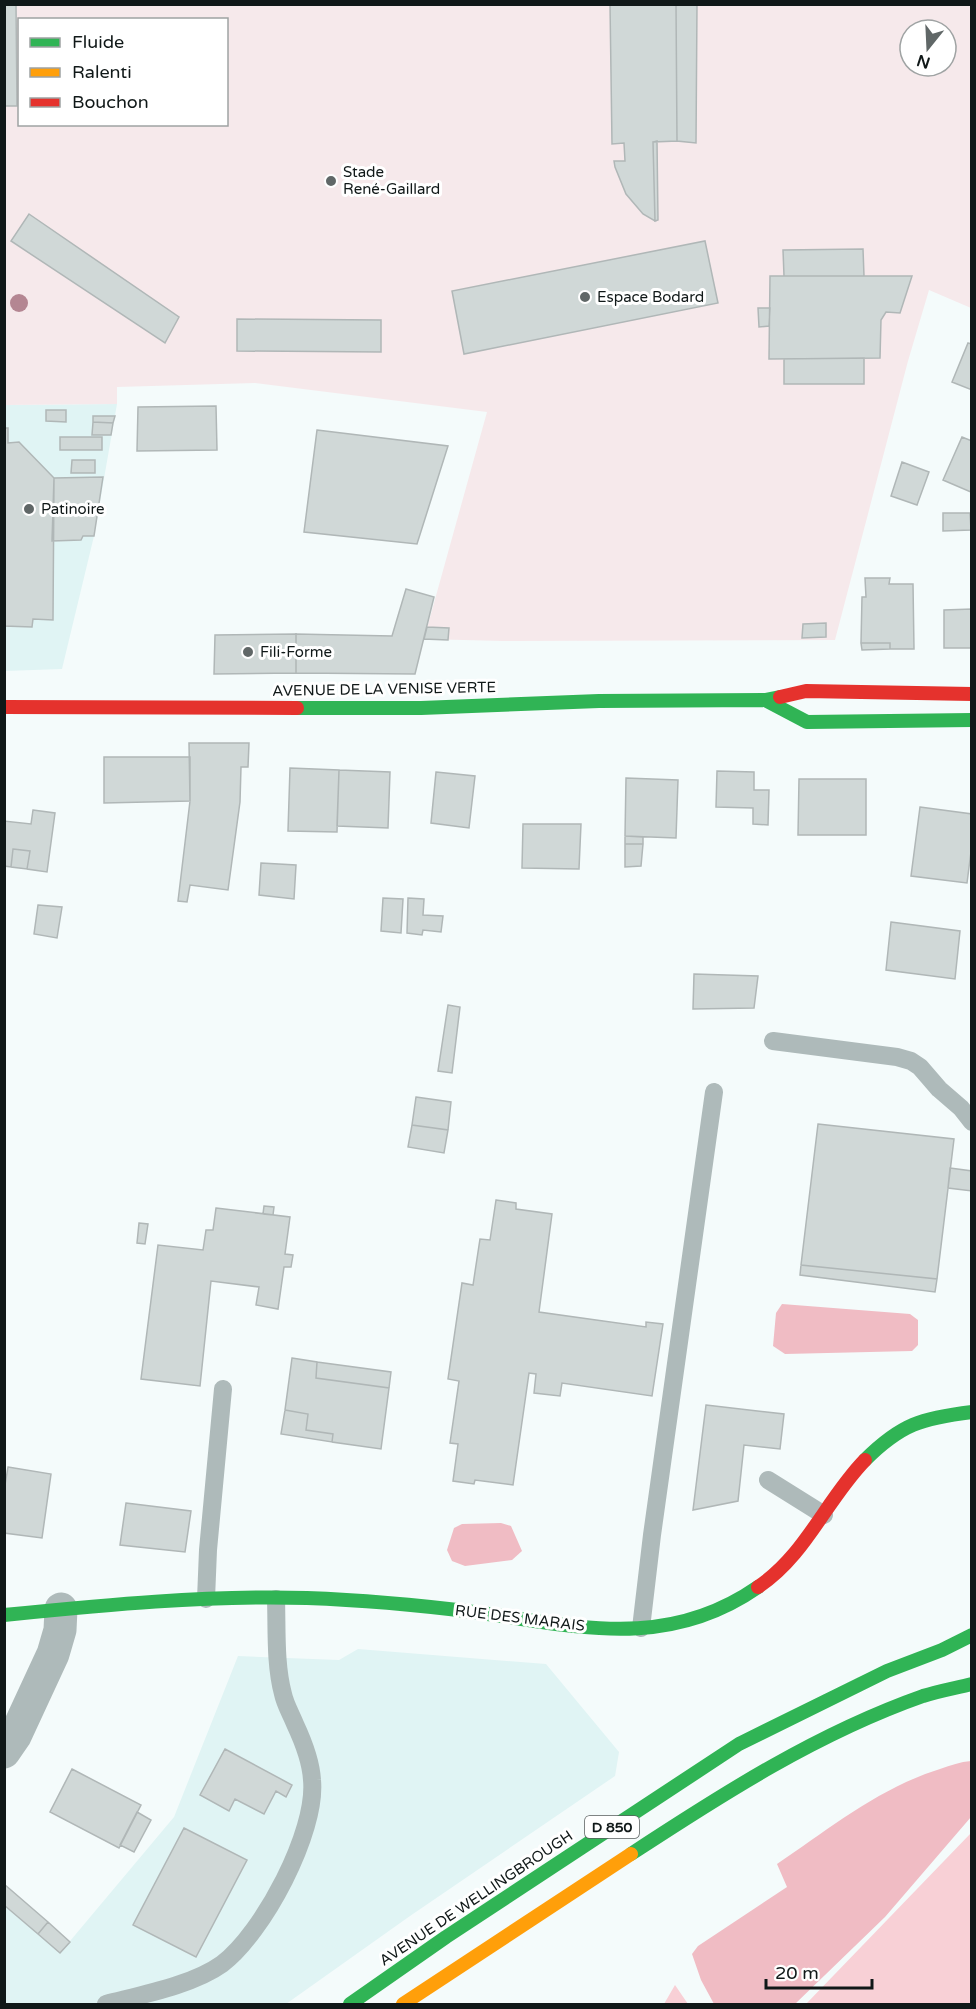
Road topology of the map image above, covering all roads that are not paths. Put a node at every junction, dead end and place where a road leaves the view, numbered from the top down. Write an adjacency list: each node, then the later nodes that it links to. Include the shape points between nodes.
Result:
1 (972, 694): 2 (main road, AVENUE DE LA VENISE VERTE, via 806,691)
2 (765, 700): 3 (main road, AVENUE DE LA VENISE VERTE, via 421,708); 4 (main road, AVENUE DE LA VENISE VERTE, via 807,722)
3 (4, 707)
4 (972, 720)
5 (773, 1041): 7 (lane, via 911,1061)
6 (714, 1092): 16 (lane)
7 (972, 1122)
8 (223, 1389): 12 (lane)
9 (965, 1416): 11 (main road, RUE DES MARAIS, via 938,1414 900,1429 866,1458)
10 (768, 1480): 11 (lane)
11 (824, 1515): 16 (main road, RUE DES MARAIS, via 783,1567 751,1592 694,1619)
12 (206, 1599): 13 (main road, RUE DES MARAIS); 14 (main road, RUE DES MARAIS)
13 (276, 1599): 16 (main road, RUE DES MARAIS, via 435,1607 593,1628); 20 (lane, via 277,1658 283,1696 301,1738 312,1781 309,1822 286,1878 254,1930 222,1964 189,1981)
14 (61, 1609): 15 (main road, RUE DES MARAIS); 19 (street, via 53,1654)
15 (4, 1614)
16 (641, 1628)
17 (972, 1635): 21 (main road, AVENUE DE WELLINGBROUGH / D 850, via 887,1671 739,1744)
18 (972, 1684): 22 (main road, D 850, via 924,1696 825,1737 726,1792)
19 (4, 1752)
20 (106, 2004)
21 (350, 2004)
22 (403, 2004)

